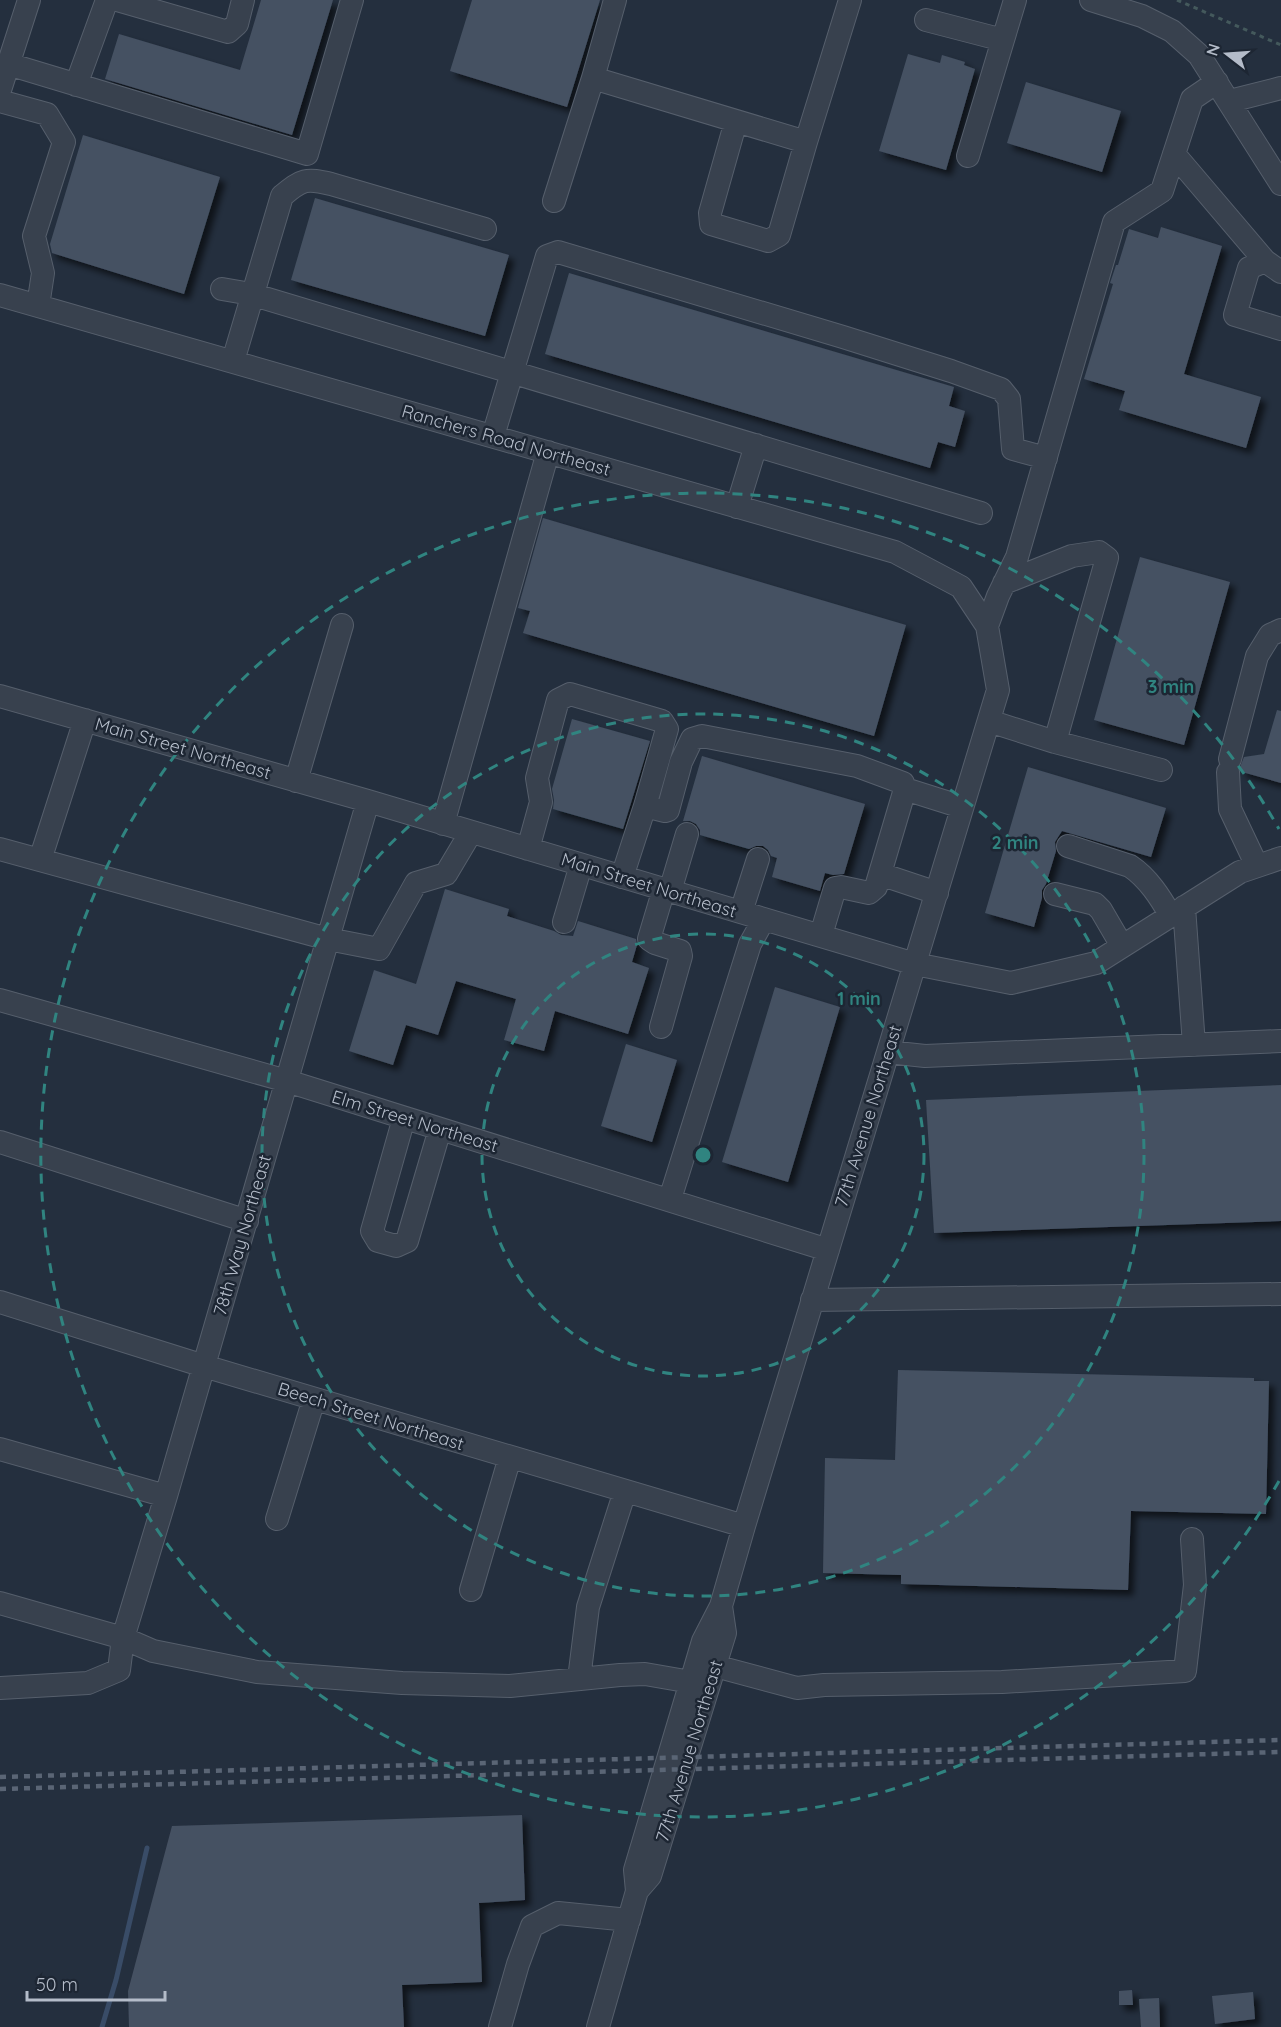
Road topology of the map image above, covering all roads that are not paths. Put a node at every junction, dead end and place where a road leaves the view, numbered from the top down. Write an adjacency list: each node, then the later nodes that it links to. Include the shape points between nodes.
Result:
1 (29, 0): 12 (street)
2 (106, 0): 15 (street)
3 (117, 0): 4 (street, via 228,32 237,24)
4 (243, 0)
5 (352, 0): 15 (street, via 307,154)
6 (615, 0): 13 (street)
7 (850, 0): 20 (street)
8 (1015, 0): 11 (street)
9 (1091, 0): 14 (street, via 1172,30 1199,55)
10 (926, 20): 11 (street)
11 (1002, 40): 22 (street)
12 (3, 75): 15 (street)
13 (593, 78): 19 (street); 24 (street)
14 (1217, 82): 18 (street); 21 (street, via 1192,99)
15 (76, 85)
16 (1281, 88): 18 (street)
17 (0, 101): 30 (street, via 47,114 64,141 34,236 43,273)
18 (1230, 101): 23 (street)
19 (736, 121): 20 (street); 20 (street, via 710,213 711,224 768,241 779,235)
20 (806, 142)
21 (1174, 154): 26 (street); 37 (street, via 1162,191 1114,222)
22 (968, 156)
23 (1281, 184)
24 (554, 201)
25 (485, 229): 28 (street, via 309,179 282,196)
26 (1273, 266): 31 (street, via 1249,268 1235,315)
27 (222, 289): 28 (street)
28 (251, 294): 32 (street); 33 (street)
29 (0, 295): 30 (street, Ranchers Road Northeast)
30 (39, 306): 32 (street, Ranchers Road Northeast)
31 (1281, 329)
32 (232, 361): 34 (street, Ranchers Road Northeast)
33 (511, 372): 34 (street); 35 (street); 37 (street, via 547,256 558,252 908,357 1001,389 1009,399 1013,449)
34 (493, 436): 36 (street, Ranchers Road Northeast)
35 (756, 445): 38 (street); 39 (street)
36 (548, 452): 38 (street, Ranchers Road Northeast); 54 (street)
37 (1046, 458): 40 (street, via 1017,557)
38 (737, 507): 42 (street, Ranchers Road Northeast, via 895,552 961,587)
39 (981, 513)
40 (1004, 583): 42 (street); 47 (street, via 1072,556 1099,552 1107,558)
41 (342, 625): 49 (street)
42 (987, 626): 46 (street, 77th Avenue Northeast, via 998,690)
43 (1281, 630): 64 (street, via 1270,635 1257,656 1229,765 1230,809)
44 (0, 696): 45 (street, Main Street Northeast)
45 (84, 720): 49 (street, Main Street Northeast); 62 (street)
46 (988, 722): 47 (street); 53 (street, 77th Avenue Northeast)
47 (1055, 742): 48 (street)
48 (1161, 770)
49 (296, 781): 51 (street, Main Street Northeast)
50 (905, 789): 52 (street, via 903,783 856,766 702,736 692,739 681,762 668,810); 53 (street); 65 (street)
51 (368, 801): 54 (street, Main Street Northeast); 75 (street, 78th Way Northeast)
52 (645, 806): 59 (street, via 667,729 662,721 570,694 558,700 540,766 537,778 541,801); 66 (street)
53 (962, 807): 68 (street, 77th Avenue Northeast)
54 (443, 824): 55 (street, Main Street Northeast)
55 (471, 832): 59 (street, Main Street Northeast); 75 (street, via 446,874 416,883 379,950)
56 (687, 834): 67 (street)
57 (1068, 846): 71 (street, via 1130,866)
58 (0, 849): 62 (street)
59 (528, 849): 63 (street, Main Street Northeast)
60 (1281, 858): 64 (street, Main Street Northeast)
61 (758, 859): 70 (street)
62 (40, 860): 75 (street)
63 (581, 865): 66 (street, Main Street Northeast); 73 (street)
64 (1257, 866): 71 (street, Main Street Northeast, via 1240,872)
65 (880, 874): 68 (street); 74 (street, via 876,887 869,892 835,888)
66 (621, 877): 67 (street, Main Street Northeast)
67 (667, 890): 70 (street, Main Street Northeast); 79 (street, via 649,939 680,951 681,956)
68 (936, 893): 77 (street, 77th Avenue Northeast)
69 (1055, 894): 76 (street, via 1095,904)
70 (741, 912): 72 (street, Main Street Northeast)
71 (1177, 912): 76 (street, Main Street Northeast); 81 (street)
72 (764, 919): 74 (street, Main Street Northeast); 87 (street, via 750,944)
73 (564, 922)
74 (821, 935): 77 (street, Main Street Northeast)
75 (328, 939): 83 (street, 78th Way Northeast)
76 (1122, 946): 77 (street, Main Street Northeast, via 1096,963 1011,983)
77 (915, 964): 82 (street, 77th Avenue Northeast)
78 (0, 1000): 83 (street, Elm Street Northeast)
79 (661, 1027)
80 (1281, 1041): 81 (street)
81 (1194, 1045): 82 (street, via 925,1056)
82 (888, 1052): 89 (street, 77th Avenue Northeast)
83 (287, 1081): 84 (street, Elm Street Northeast); 88 (street, 78th Way Northeast)
84 (404, 1118): 85 (street, Elm Street Northeast); 85 (street, via 372,1231 378,1241 396,1246 407,1241)
85 (440, 1129): 87 (street, Elm Street Northeast)
86 (0, 1142): 88 (street)
87 (670, 1199): 89 (street, Elm Street Northeast)
88 (247, 1221): 93 (street, 78th Way Northeast)
89 (828, 1250): 91 (street, 77th Avenue Northeast)
90 (1281, 1294): 91 (street)
91 (812, 1300): 100 (street, 77th Avenue Northeast)
92 (0, 1302): 93 (street, Beech Street Northeast)
93 (204, 1366): 94 (street, Beech Street Northeast); 98 (street, 78th Way Northeast)
94 (314, 1399): 96 (street, Beech Street Northeast); 99 (street)
95 (0, 1449): 98 (street)
96 (510, 1457): 97 (street, Beech Street Northeast); 102 (street)
97 (625, 1491): 100 (street, Beech Street Northeast); 107 (street, via 588,1607)
98 (166, 1496): 105 (street, 78th Way Northeast)
99 (277, 1519)
100 (744, 1526): 104 (street, 77th Avenue Northeast)
101 (1192, 1539): 106 (street, via 1195,1585 1185,1671 797,1688)
102 (471, 1590)
103 (0, 1604): 105 (street)
104 (721, 1606): 106 (street, 77th Avenue Northeast, via 725,1633); 108 (street, 77th Avenue Northeast, via 703,1641)
105 (123, 1638): 107 (street, via 153,1651 257,1672 510,1686); 109 (street, 78th Way Northeast, via 119,1670 88,1683)
106 (715, 1666): 110 (street, 77th Avenue Northeast, via 650,1876)
107 (579, 1679): 108 (street, via 645,1674)
108 (691, 1682): 110 (street, 77th Avenue Northeast, via 635,1870)
109 (0, 1688)
110 (637, 1891): 111 (street, 77th Avenue Northeast)
111 (629, 1920): 112 (street, via 558,1913 532,1926); 113 (street, 77th Avenue Northeast)
112 (500, 2027)
113 (598, 2027)

